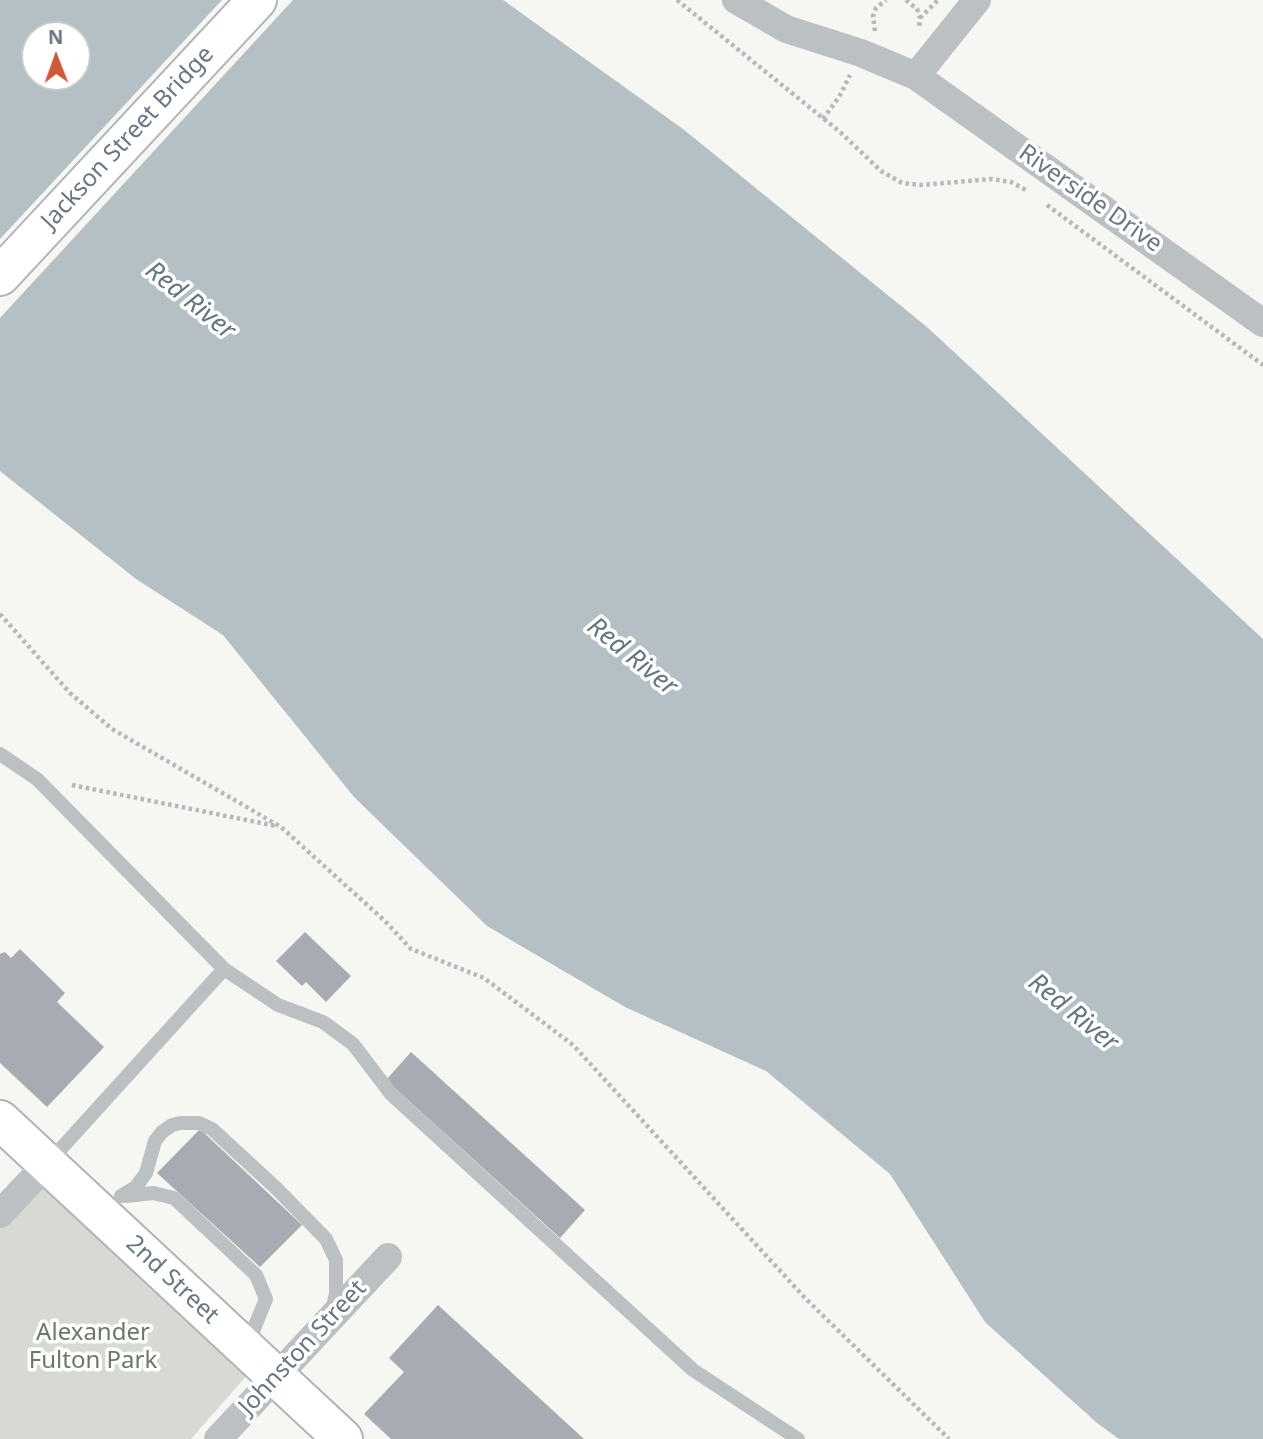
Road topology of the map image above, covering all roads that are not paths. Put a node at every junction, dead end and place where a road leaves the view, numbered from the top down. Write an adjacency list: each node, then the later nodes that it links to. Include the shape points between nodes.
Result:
1 (257, 0): 5 (main road, Jackson Street Bridge)
2 (736, 0): 4 (street, Riverside Drive, via 786,30 862,53)
3 (977, 0): 4 (street)
4 (916, 76): 6 (street, Riverside Drive)
5 (0, 276)
6 (1263, 323)
7 (0, 754): 8 (lane, via 37,779)
8 (224, 969): 10 (lane); 18 (lane, via 278,1006 323,1022 353,1044 391,1094 692,1370)
9 (0, 1120): 10 (main road, 2nd Street)
10 (47, 1164): 11 (main road, 2nd Street); 12 (street)
11 (103, 1198): 14 (lane, via 136,1187 146,1173 155,1141 172,1125 199,1123 212,1129 326,1240 336,1260 337,1276); 15 (main road, 2nd Street); 15 (lane, via 153,1193 174,1198 256,1275 266,1299 253,1331 257,1350)
12 (0, 1214)
13 (388, 1257): 14 (street, Johnston Street)
14 (329, 1320): 15 (street, Johnston Street)
15 (276, 1377): 16 (street, Johnston Street); 17 (main road, 2nd Street)
16 (218, 1439)
17 (343, 1439)
18 (797, 1439)

